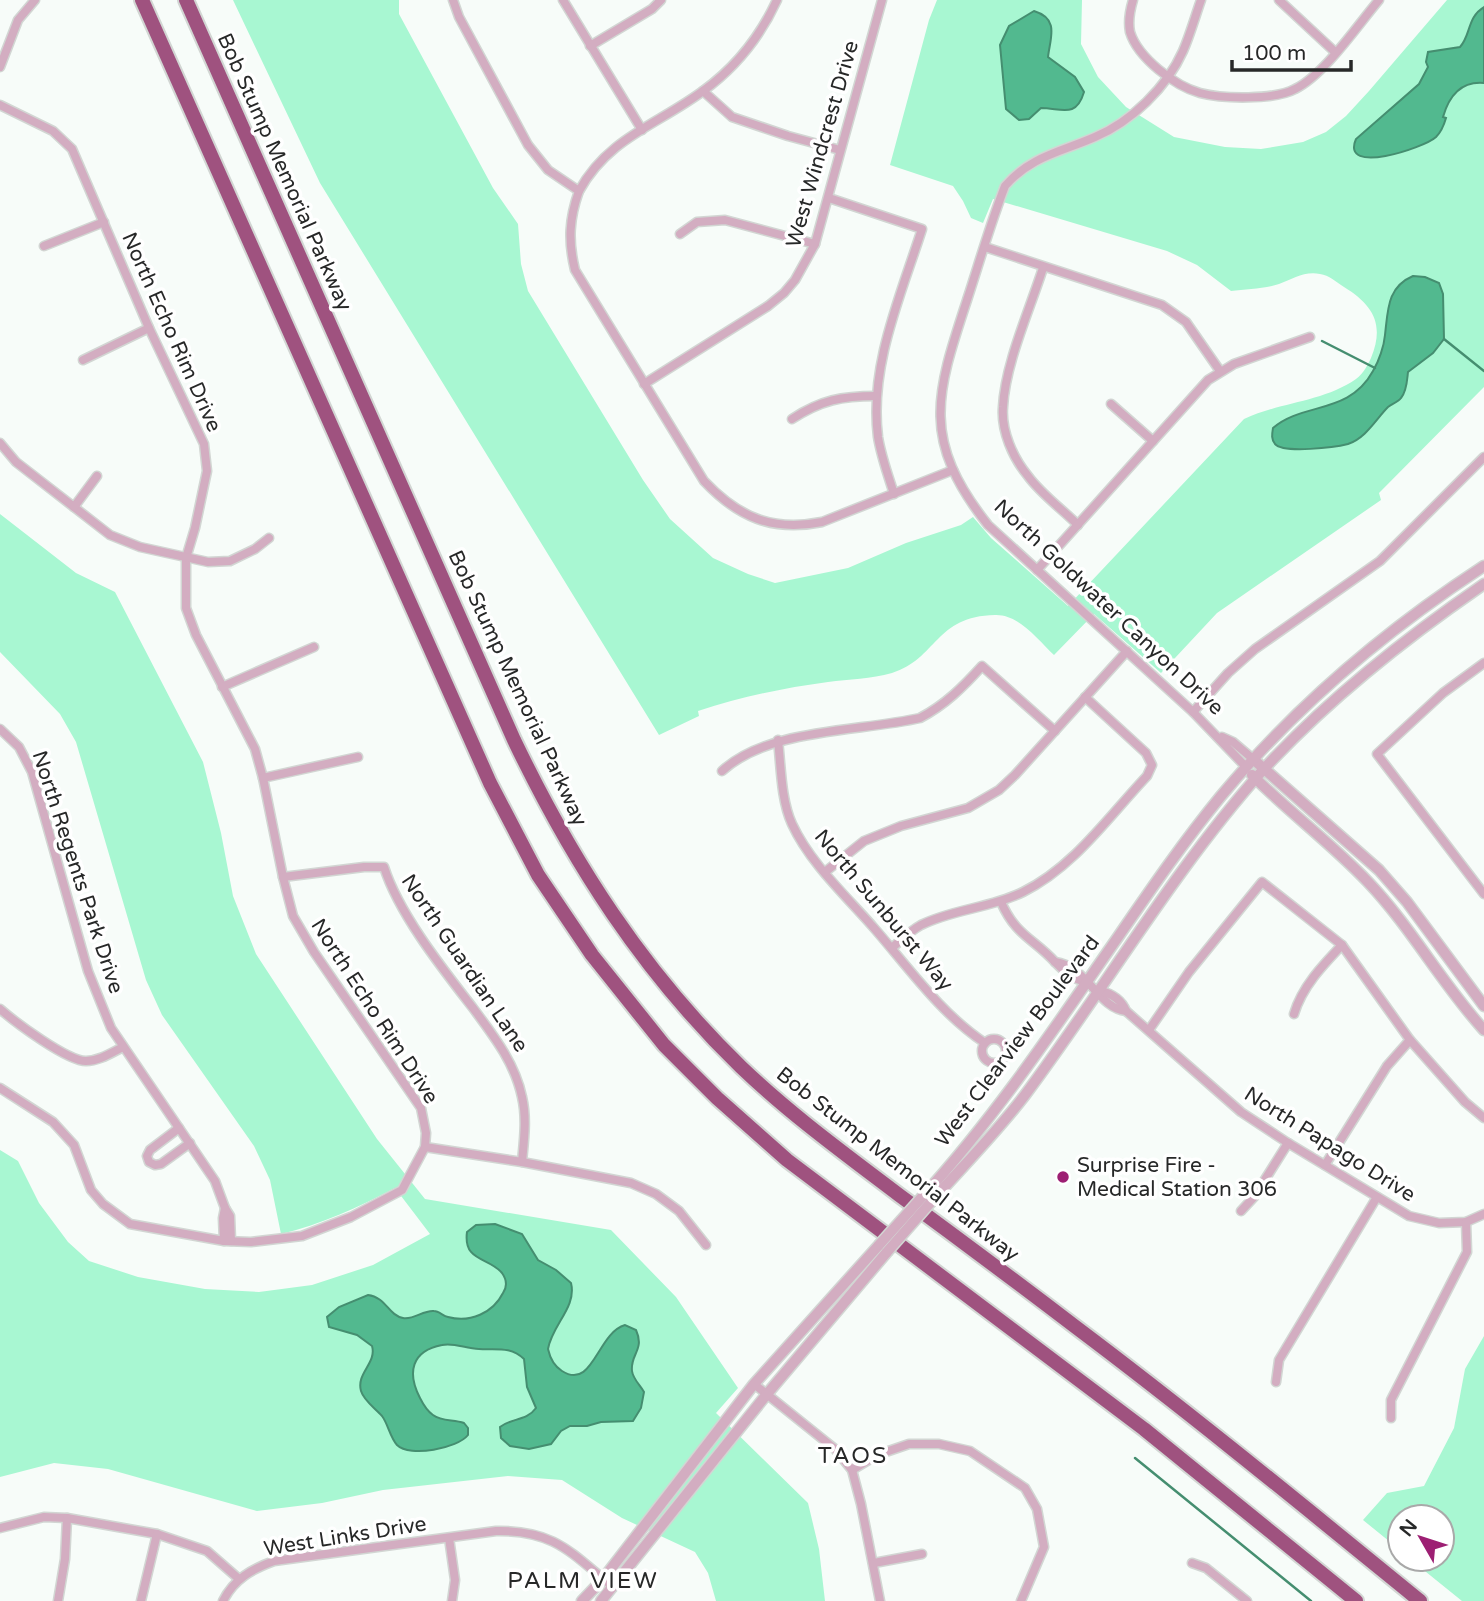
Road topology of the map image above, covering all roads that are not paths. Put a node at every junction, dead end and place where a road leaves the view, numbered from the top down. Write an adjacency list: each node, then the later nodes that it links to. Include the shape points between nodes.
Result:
1 (35, 0): 15 (street, via 18,20)
2 (142, 0): 121 (highway, via 490,783 538,875 613,983 685,1067 761,1138 1144,1429)
3 (186, 0): 122 (highway, Bob Stump Memorial Parkway, via 520,753 572,853 639,952 723,1048 804,1123 1146,1380)
4 (453, 0): 21 (street, via 528,145 548,170)
5 (563, 0): 13 (street)
6 (661, 0): 13 (street)
7 (777, 0): 17 (street, via 738,61)
8 (882, 0): 20 (street, West Windcrest Drive)
9 (1133, 0): 16 (street, via 1129,18 1135,42)
10 (1201, 0): 16 (street, North Goldwater Canyon Drive)
11 (1279, 0): 14 (street)
12 (1379, 0): 14 (street)
13 (590, 46): 19 (street)
14 (1335, 52): 16 (street, via 1305,83 1282,94 1202,94)
15 (0, 67)
16 (1169, 76): 27 (street, North Goldwater Canyon Drive, via 1115,127 1044,156 1020,171 1005,186)
17 (703, 91): 19 (street); 20 (street, via 732,117)
18 (0, 105): 23 (street, North Echo Rim Drive, via 53,131 72,149)
19 (642, 130): 21 (street, via 604,156)
20 (840, 150): 22 (street, West Windcrest Drive)
21 (579, 191): 33 (street, via 569,225 575,270)
22 (829, 198): 25 (street, West Windcrest Drive); 34 (street, via 922,229 882,360)
23 (104, 222): 26 (street); 29 (street, North Echo Rim Drive)
24 (680, 234): 25 (street, via 697,222 725,220)
25 (815, 244): 33 (street, West Windcrest Drive, via 806,265 784,293)
26 (44, 246)
27 (985, 247): 28 (street); 40 (street, North Goldwater Canyon Drive, via 941,392 941,432)
28 (1043, 268): 32 (street, via 1162,305 1186,322); 44 (street, via 1006,383 1002,410 1016,459 1029,478)
29 (149, 328): 31 (street); 46 (street, North Echo Rim Drive, via 204,444 207,471)
30 (1310, 337): 32 (street)
31 (83, 359)
32 (1220, 371): 37 (street)
33 (644, 384): 42 (street, via 704,481 719,497 750,516 778,525 808,525)
34 (876, 396): 36 (street, via 826,401); 42 (street, via 878,437)
35 (1111, 404): 37 (street)
36 (792, 419)
37 (1153, 441): 44 (street)
38 (0, 443): 43 (street, via 16,463)
39 (1484, 457): 55 (street, via 1380,561 1255,649)
40 (953, 470): 42 (street); 48 (street, North Goldwater Canyon Drive, via 988,525)
41 (97, 476): 43 (street)
42 (894, 494)
43 (74, 508): 46 (street, via 110,535)
44 (1078, 524): 48 (street)
45 (269, 538): 46 (street, via 229,561)
46 (186, 558): 53 (street, North Echo Rim Drive, via 186,608)
47 (1484, 566): 60 (street, West Clearview Boulevard, via 1350,665)
48 (1037, 570): 51 (street, North Goldwater Canyon Drive)
49 (1484, 584): 61 (street, West Clearview Boulevard, via 1332,700)
50 (314, 647): 53 (street)
51 (1127, 651): 54 (street); 55 (street, North Goldwater Canyon Drive)
52 (1484, 663): 67 (street, via 1443,693 1377,754)
53 (222, 687): 63 (street, North Echo Rim Drive, via 255,749)
54 (1085, 697): 57 (street); 68 (street, via 1146,753 1152,765 1061,867)
55 (1193, 712): 60 (street, North Goldwater Canyon Drive, via 1219,736 1233,742)
56 (0, 729): 80 (street, North Regents Park Drive, via 19,747 32,772 88,971)
57 (1055, 731): 58 (street, via 982,666 958,692 920,718); 65 (street, via 1015,775 982,801 882,833 847,852)
58 (778, 740): 62 (street, via 753,749); 65 (street, North Sunburst Way, via 791,822)
59 (358, 757): 63 (street)
60 (1250, 763): 61 (street, North Goldwater Canyon Drive); 64 (street, North Goldwater Canyon Drive); 71 (street, West Clearview Boulevard, via 1175,855)
61 (1265, 768): 64 (street, West Clearview Boulevard); 73 (street, North Goldwater Canyon Drive, via 1387,879)
62 (722, 771)
63 (263, 778): 66 (street, North Echo Rim Drive)
64 (1256, 779): 72 (street, West Clearview Boulevard, via 1205,840); 77 (street, North Goldwater Canyon Drive, via 1367,881)
65 (825, 872): 70 (street, North Sunburst Way)
66 (283, 877): 86 (street, North Echo Rim Drive, via 293,916 314,952 421,1108); 87 (street, North Guardian Lane, via 384,867 404,909 514,1069 523,1098)
67 (1484, 894)
68 (1001, 902): 70 (street, via 923,925); 71 (street, North Papago Drive, via 1018,931 1061,969)
69 (1342, 945): 75 (street, via 1299,998); 76 (street, via 1262,882); 78 (street)
70 (892, 948): 79 (street, North Sunburst Way, via 952,1017)
71 (1087, 982): 72 (street, North Papago Drive); 90 (street, West Clearview Boulevard)
72 (1098, 990): 76 (street, North Papago Drive, via 1123,1003); 90 (street, West Clearview Boulevard, via 1011,1114)
73 (1484, 1006)
74 (0, 1009): 80 (street, via 49,1044 84,1061)
75 (1294, 1014)
76 (1149, 1030): 85 (street, North Papago Drive, via 1241,1112)
77 (1484, 1030)
78 (1410, 1040): 82 (street); 88 (street, via 1387,1066)
79 (985, 1043)
80 (123, 1047): 83 (street, North Regents Park Drive)
81 (0, 1088): 94 (street, via 53,1122 74,1145 91,1190 130,1224)
82 (1484, 1118)
83 (179, 1128): 84 (street, North Regents Park Drive); 84 (street, via 150,1150 149,1162 161,1164)
84 (190, 1143): 94 (street, North Regents Park Drive, via 215,1181 230,1216)
85 (1288, 1143): 88 (street, North Papago Drive); 91 (street)
86 (425, 1147): 87 (street); 94 (street, via 402,1190 380,1204 302,1236)
87 (522, 1162): 95 (street, via 631,1183 656,1194 679,1211)
88 (1325, 1165): 89 (street, North Papago Drive)
89 (1377, 1197): 93 (street, North Papago Drive, via 1409,1216 1439,1223); 97 (street, via 1279,1360)
90 (927, 1199): 96 (street, West Clearview Boulevard, bridge)
91 (1241, 1210)
92 (1484, 1213): 93 (street)
93 (1466, 1222): 100 (street, via 1467,1252 1391,1399)
94 (227, 1241)
95 (706, 1245)
96 (883, 1249): 98 (street, West Clearview Boulevard); 99 (street, West Clearview Boulevard)
97 (1276, 1382)
98 (754, 1384): 99 (street); 109 (street, West Clearview Boulevard)
99 (767, 1394): 101 (street, via 835,1449); 111 (street, West Clearview Boulevard)
100 (1391, 1418)
101 (852, 1470): 107 (street); 119 (street, via 909,1444 939,1444 970,1451 1025,1488 1037,1509 1044,1547)
102 (67, 1518): 103 (street, via 44,1517); 104 (street); 112 (street)
103 (0, 1528)
104 (158, 1534): 110 (street, via 207,1551); 113 (street)
105 (449, 1538): 109 (street, West Links Drive, via 496,1531 534,1533 562,1546); 110 (street, West Links Drive, via 274,1561); 115 (street, via 455,1580)
106 (922, 1553): 107 (street)
107 (874, 1563): 118 (street)
108 (1192, 1563): 120 (street, via 1206,1568)
109 (603, 1578): 111 (street, West Links Drive); 116 (street, West Clearview Boulevard)
110 (239, 1579): 114 (street)
111 (613, 1587): 117 (street, West Clearview Boulevard)
112 (58, 1601)
113 (141, 1601)
114 (223, 1601)
115 (452, 1601)
116 (582, 1601)
117 (601, 1601)
118 (880, 1601)
119 (1021, 1601)
120 (1247, 1601)
121 (1356, 1601)
122 (1420, 1601)

